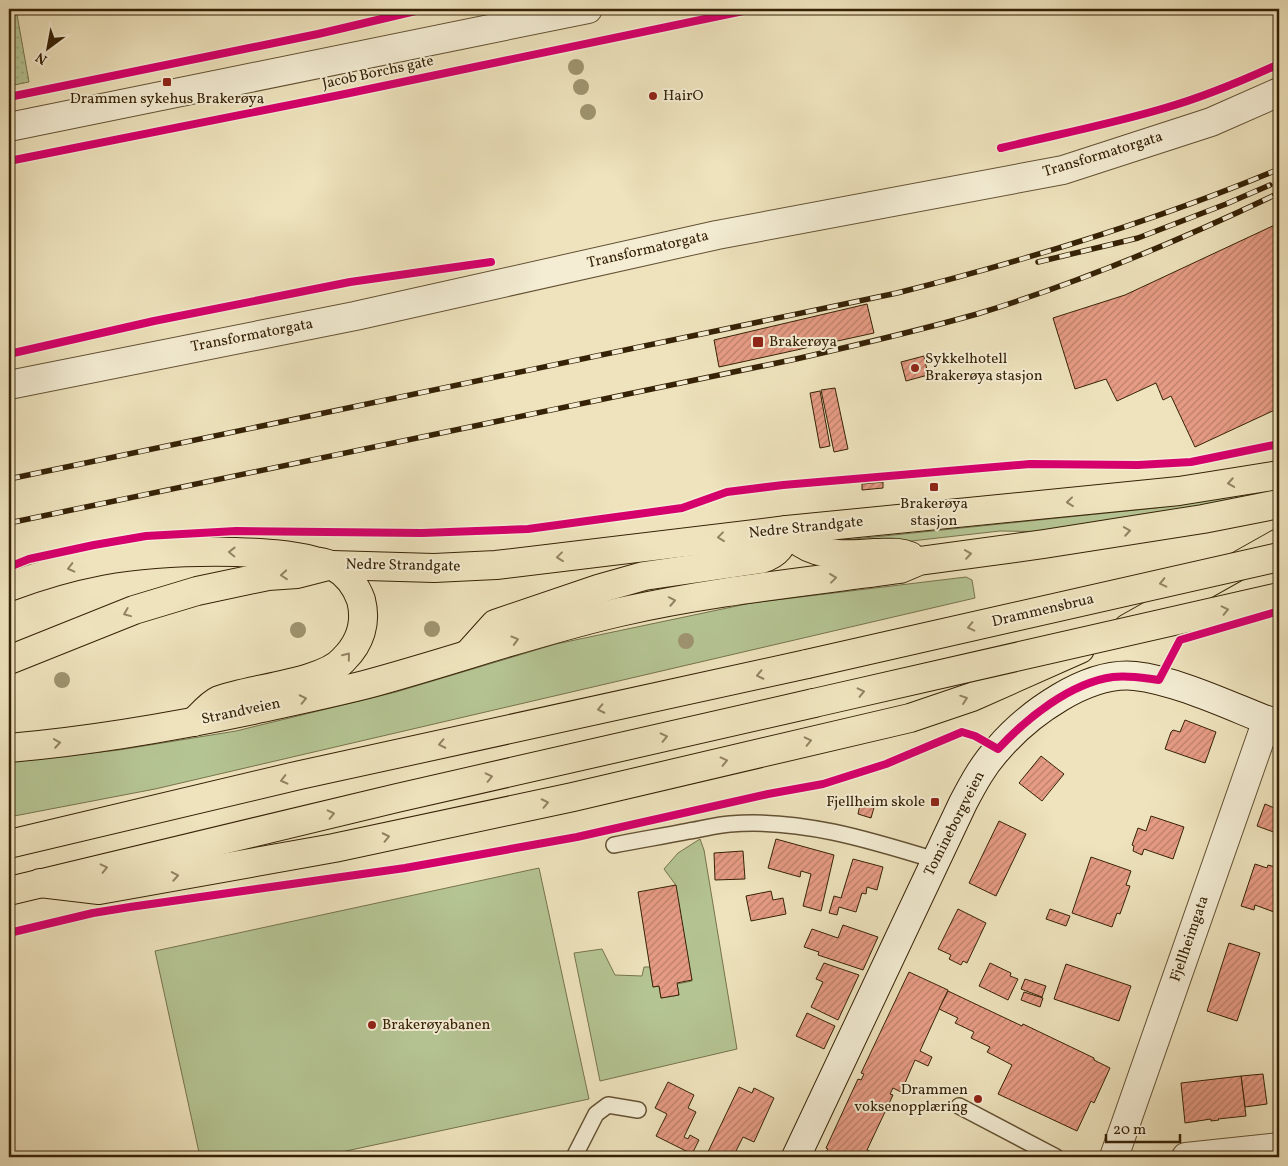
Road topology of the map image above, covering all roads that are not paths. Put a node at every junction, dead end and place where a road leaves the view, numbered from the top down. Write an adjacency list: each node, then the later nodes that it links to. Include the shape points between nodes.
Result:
1 (588, 9): 3 (street, Jacob Borchs gate)
2 (1279, 92): 4 (street, Transformatorgata, via 1211,122 1063,170 718,234 355,316)
3 (9, 127)
4 (9, 384)
5 (1279, 475): 7 (main road, Nedre Strandgate, one-way to 7, via 1179,491)
6 (1279, 504): 10 (main road, one-way to 6, via 1063,541)
7 (787, 530): 10 (main road, via 813,549 862,554 900,552); 11 (main road, Nedre Strandgate, one-way to 11, via 481,566); 14 (main road, via 783,544 770,556 644,576 606,587 496,624)
8 (1279, 543): 22 (main road, one-way to 8, via 98,890 334,848 573,797 910,718 972,697 1133,626)
9 (1279, 557): 19 (main road, Drammensbrua, one-way to 19, bridge)
10 (919, 560): 14 (main road, one-way to 10, via 666,602 706,594 900,570)
11 (332, 565): 12 (main road, one-way to 12, via 297,556 263,553 166,554 100,562); 15 (main road, one-way to 15, via 188,594 134,610); 16 (main road, one-way to 11, via 217,700 312,676 334,669 344,660 359,637 364,612 354,586)
12 (9, 587)
13 (1279, 597): 22 (main road, one-way to 13, bridge, via 397,798)
14 (468, 654): 16 (main road, Strandveien, one-way to 14, via 362,685)
15 (9, 660)
16 (194, 722): 18 (main road, Strandveien, one-way to 16)
17 (1273, 723): 21 (street, Tomineborgveien, via 1159,680 1133,676 1090,683 1036,713 998,749 976,778); 30 (street, Fjellheimgata)
18 (9, 748)
19 (9, 844)
20 (614, 844): 21 (lane, via 713,826 773,823 845,835)
21 (935, 860): 28 (street, Tomineborgveien)
22 (40, 883): 23 (main road)
23 (9, 890)
24 (959, 1106): 29 (lane)
25 (638, 1110): 27 (lane, via 608,1105 596,1114)
26 (1279, 1147): 31 (street)
27 (574, 1157)
28 (796, 1157)
29 (1056, 1157)
30 (1117, 1157)
31 (1186, 1157)

